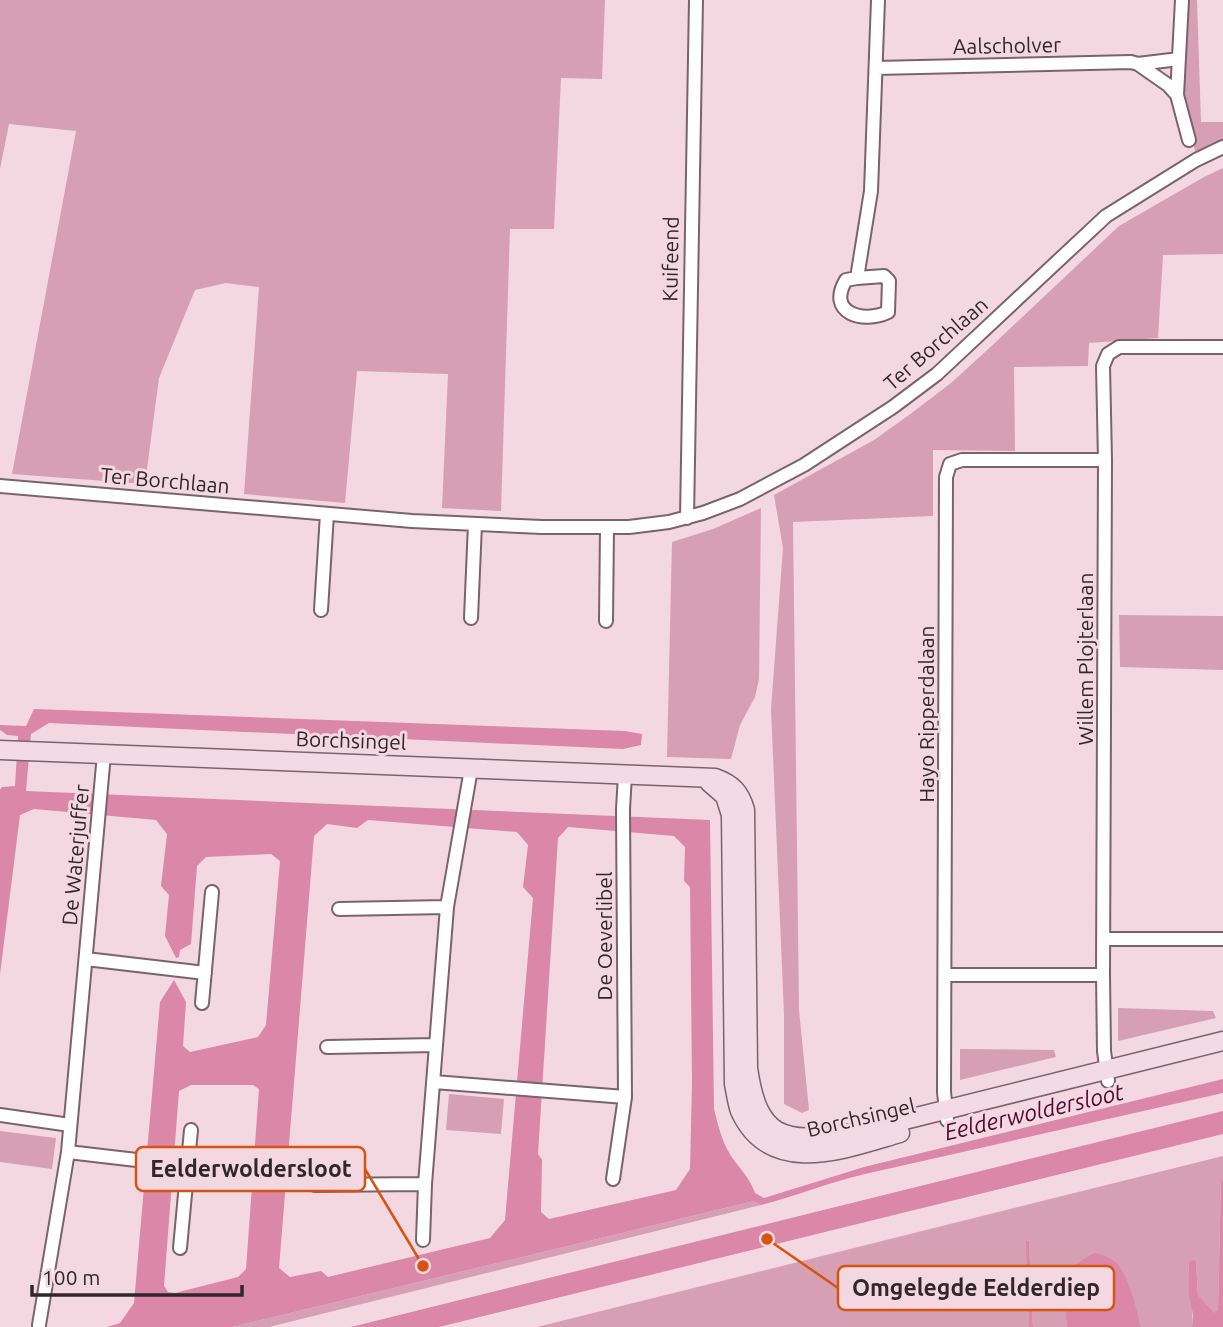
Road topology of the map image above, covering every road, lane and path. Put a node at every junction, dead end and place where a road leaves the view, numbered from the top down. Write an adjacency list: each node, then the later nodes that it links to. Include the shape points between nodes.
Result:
1 (696, 0): 15 (street, Kuifeend)
2 (878, 0): 6 (street)
3 (1182, 0): 4 (street)
4 (1179, 59): 5 (street, Aalscholver); 7 (street)
5 (1138, 64): 6 (street, Aalscholver); 7 (street)
6 (876, 68): 10 (street, via 871,191)
7 (1177, 95): 8 (street)
8 (1189, 140)
9 (1223, 147): 15 (street, Ter Borchlaan, via 1107,216 937,374 893,407 804,465 740,499)
10 (857, 278): 10 (street, via 846,280 840,289 846,312 869,317 888,312 889,282 884,276)
11 (1223, 347): 12 (street, Willem Plojterlaan, via 1119,347 1108,354 1103,366)
12 (1105, 460): 28 (street, Willem Plojterlaan); 32 (street, Hayo Ripperdalaan, via 962,460 950,464 946,477)
13 (0, 486): 14 (street, Ter Borchlaan)
14 (327, 514): 16 (street, Ter Borchlaan); 18 (street)
15 (687, 518): 17 (street, Ter Borchlaan)
16 (475, 524): 17 (street, Ter Borchlaan); 19 (street)
17 (607, 528): 20 (street)
18 (321, 610)
19 (471, 618)
20 (606, 621)
21 (0, 750): 22 (main road, Borchsingel)
22 (104, 754): 23 (main road, Borchsingel); 30 (street, De Waterjuffer)
23 (471, 769): 24 (main road, Borchsingel); 26 (street)
24 (625, 775): 41 (street, De Oeverlibel); 42 (main road, Borchsingel, via 715,778 736,790 745,810 748,1068 752,1095 773,1128 802,1139)
25 (212, 892): 31 (street)
26 (447, 907): 27 (street); 36 (street)
27 (339, 909)
28 (1104, 939): 29 (street); 33 (street, Willem Plojterlaan)
29 (1223, 939)
30 (86, 959): 31 (street); 44 (street, De Waterjuffer)
31 (205, 973): 34 (street)
32 (945, 975): 33 (street); 42 (street, Hayo Ripperdalaan)
33 (1103, 975): 39 (street, Willem Plojterlaan)
34 (202, 1003)
35 (1223, 1041): 39 (main road, Borchsingel)
36 (436, 1045): 37 (street); 40 (street)
37 (327, 1047)
38 (1223, 1054): 39 (main road, Borchsingel)
39 (1108, 1075): 42 (main road, Borchsingel)
40 (434, 1082): 41 (street); 49 (street)
41 (625, 1097): 48 (street, De Oeverlibel)
42 (947, 1114)
43 (0, 1115): 44 (street)
44 (71, 1125): 46 (street, De Waterjuffer)
45 (191, 1130): 47 (street)
46 (68, 1152): 47 (street); 53 (street, De Waterjuffer)
47 (182, 1165): 52 (street)
48 (613, 1179)
49 (425, 1184): 50 (street); 51 (street)
50 (315, 1185)
51 (423, 1240)
52 (180, 1248)
53 (39, 1325)

